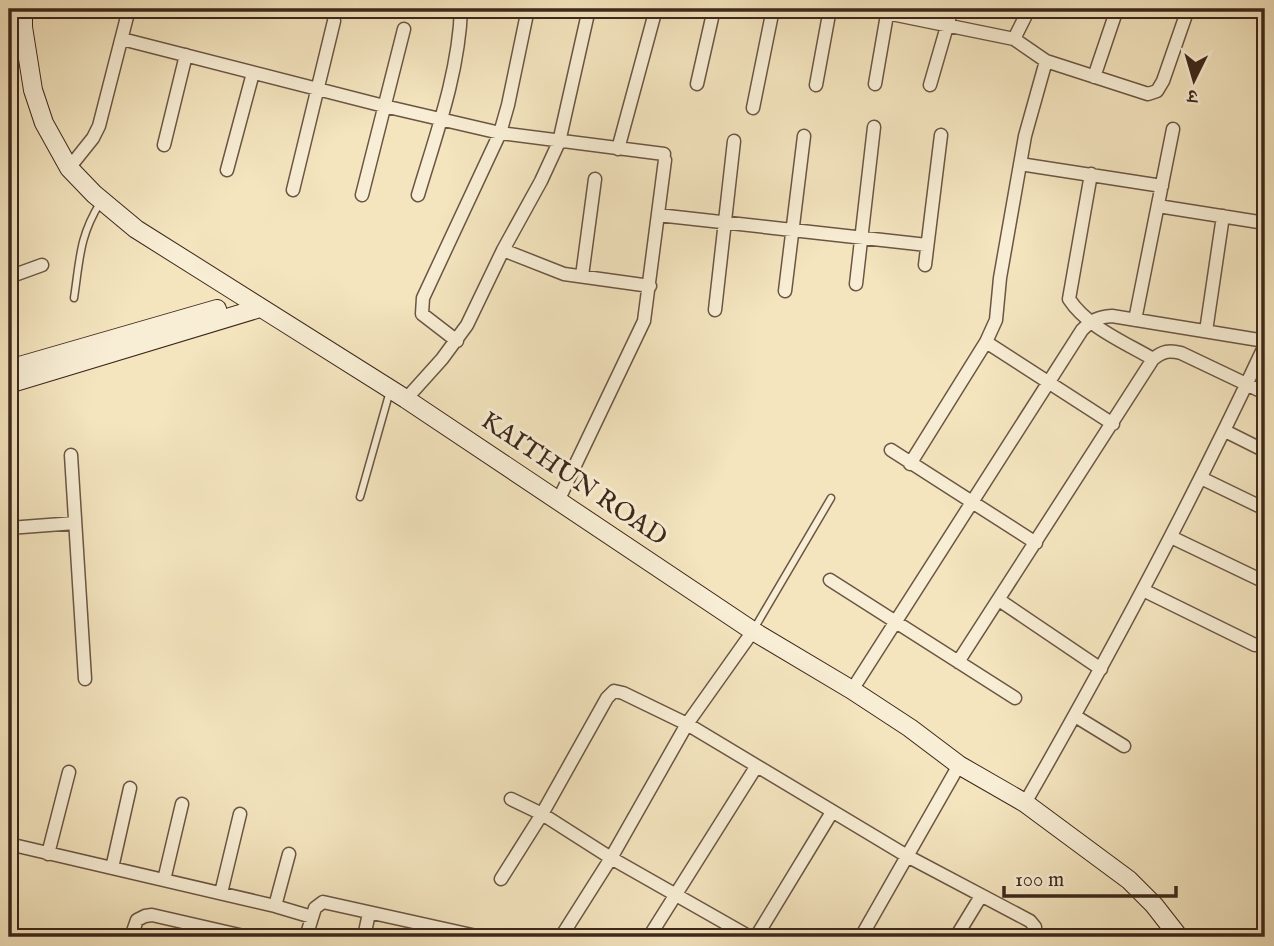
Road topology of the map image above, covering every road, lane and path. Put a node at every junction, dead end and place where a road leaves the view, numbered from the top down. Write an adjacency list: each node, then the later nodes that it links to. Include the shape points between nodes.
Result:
1 (23, 9): 19 (street, KAITHUN ROAD)
2 (129, 9): 20 (street)
3 (461, 9): 33 (street, via 461,29)
4 (528, 9): 36 (street)
5 (589, 9): 40 (street)
6 (656, 9): 42 (street)
7 (714, 9): 26 (street)
8 (773, 9): 32 (street)
9 (830, 9): 28 (street)
10 (867, 9): 15 (street)
11 (952, 9): 17 (street)
12 (1029, 9): 21 (street)
13 (1117, 9): 25 (street)
14 (1188, 9): 25 (street, via 1157,91 1139,93)
15 (887, 11): 17 (street); 27 (street)
16 (334, 21): 30 (street)
17 (946, 26): 21 (street); 29 (street)
18 (404, 29): 31 (street)
19 (16, 30): 44 (street, KAITHUN ROAD, via 44,123)
20 (122, 39): 22 (street); 44 (street, via 99,125)
21 (1014, 40): 23 (street)
22 (186, 55): 24 (street); 41 (street)
23 (1046, 61): 25 (street); 43 (street)
24 (253, 72): 30 (street); 45 (street)
25 (1094, 77)
26 (697, 84)
27 (876, 84)
28 (816, 85)
29 (930, 85)
30 (317, 89): 31 (street); 49 (street)
31 (384, 106): 33 (street); 50 (street)
32 (753, 108)
33 (440, 119): 36 (street); 51 (street)
34 (874, 127): 59 (street)
35 (1173, 129): 48 (street)
36 (500, 133): 40 (street); 75 (street, via 423,298 422,314)
37 (804, 135): 58 (street)
38 (941, 135): 60 (street)
39 (734, 141): 56 (street)
40 (559, 142): 42 (street); 61 (street)
41 (164, 145)
42 (618, 149): 54 (street, via 664,157)
43 (1020, 164): 46 (street); 76 (street, via 1000,278 999,310)
44 (69, 168): 52 (street, KAITHUN ROAD)
45 (228, 170)
46 (1091, 174): 48 (street); 73 (street, via 1069,299)
47 (595, 179): 65 (street)
48 (1162, 186): 53 (street)
49 (292, 190)
50 (362, 195)
51 (418, 195)
52 (102, 200): 69 (lane, via 86,225); 70 (street, KAITHUN ROAD, via 136,229)
53 (1158, 206): 55 (street); 72 (street)
54 (658, 215): 56 (street); 67 (street)
55 (1223, 216): 57 (street); 74 (street)
56 (723, 222): 58 (street); 71 (street)
57 (1265, 223)
58 (791, 230): 59 (street); 68 (street)
59 (861, 237): 60 (street); 66 (street)
60 (927, 245): 63 (street)
61 (503, 250): 65 (street, via 564,274); 75 (street)
62 (42, 265): 64 (street)
63 (925, 265)
64 (9, 276)
65 (582, 276): 67 (street)
66 (856, 284)
67 (650, 286): 93 (street, via 644,321)
68 (785, 291)
69 (74, 298)
70 (253, 304): 79 (street); 83 (street, KAITHUN ROAD)
71 (715, 310)
72 (1135, 320): 73 (street, via 1112,316); 74 (street)
73 (1090, 321): 78 (street); 80 (street)
74 (1206, 331): 77 (street)
75 (457, 341): 83 (street)
76 (986, 342): 80 (street); 89 (street)
77 (1265, 343): 81 (street)
78 (1153, 359): 81 (street, via 1170,350); 84 (street)
79 (9, 371)
80 (1048, 383): 84 (street); 94 (street)
81 (1247, 384): 82 (street); 85 (street)
82 (1265, 393)
83 (399, 394): 91 (lane); 93 (street, KAITHUN ROAD)
84 (1113, 424): 99 (street)
85 (1225, 431): 87 (street); 90 (street)
86 (891, 450): 89 (street)
87 (1265, 451)
88 (71, 455): 96 (street)
89 (910, 464): 94 (street)
90 (1201, 478): 95 (street); 98 (street)
91 (360, 497)
92 (831, 498): 105 (lane)
93 (559, 499): 105 (street, KAITHUN ROAD)
94 (972, 503): 99 (street); 104 (street)
95 (1265, 509)
96 (75, 523): 97 (street); 109 (street)
97 (9, 528)
98 (1171, 537): 101 (street); 102 (street)
99 (1036, 543): 103 (street)
100 (830, 580): 104 (street)
101 (1265, 582)
102 (1143, 590): 106 (street); 108 (street)
103 (999, 600): 107 (street); 108 (street)
104 (896, 622): 107 (street); 110 (street)
105 (753, 631): 110 (street, KAITHUN ROAD); 113 (street)
106 (1255, 645)
107 (958, 662): 111 (street)
108 (1101, 669): 112 (street)
109 (85, 679)
110 (852, 690): 115 (street, KAITHUN ROAD)
111 (1015, 698)
112 (1075, 716): 114 (street); 120 (street)
113 (687, 724): 116 (street); 124 (street, via 614,691); 129 (street)
114 (1124, 746)
115 (959, 765): 120 (street, KAITHUN ROAD); 128 (street)
116 (757, 767): 122 (street); 134 (street)
117 (69, 772): 126 (street)
118 (130, 788): 130 (street)
119 (510, 799): 124 (street)
120 (1025, 803): 152 (street, KAITHUN ROAD, via 1129,880)
121 (182, 804): 132 (street)
122 (832, 812): 128 (street); 148 (street)
123 (240, 814): 133 (street)
124 (542, 814): 129 (street); 131 (street)
125 (9, 844): 126 (street)
126 (48, 854): 130 (street)
127 (289, 854): 136 (street)
128 (907, 856): 135 (street); 149 (street)
129 (611, 858): 134 (street); 146 (street)
130 (112, 868): 132 (street)
131 (501, 879)
132 (164, 880): 133 (street)
133 (221, 893): 136 (street)
134 (676, 895): 147 (street); 148 (street)
135 (981, 896): 150 (street); 151 (street, via 1030,921 1035,927)
136 (275, 906): 138 (street)
137 (369, 913): 138 (street, via 323,902); 140 (street); 144 (street)
138 (312, 917): 143 (street)
139 (192, 931): 141 (street, via 145,916 137,920); 142 (street)
140 (425, 932): 145 (street)
141 (131, 937)
142 (247, 937)
143 (306, 937)
144 (364, 937)
145 (481, 937)
146 (561, 937)
147 (649, 937)
148 (753, 937)
149 (861, 937)
150 (956, 937)
151 (1033, 937)
152 (1180, 937)

